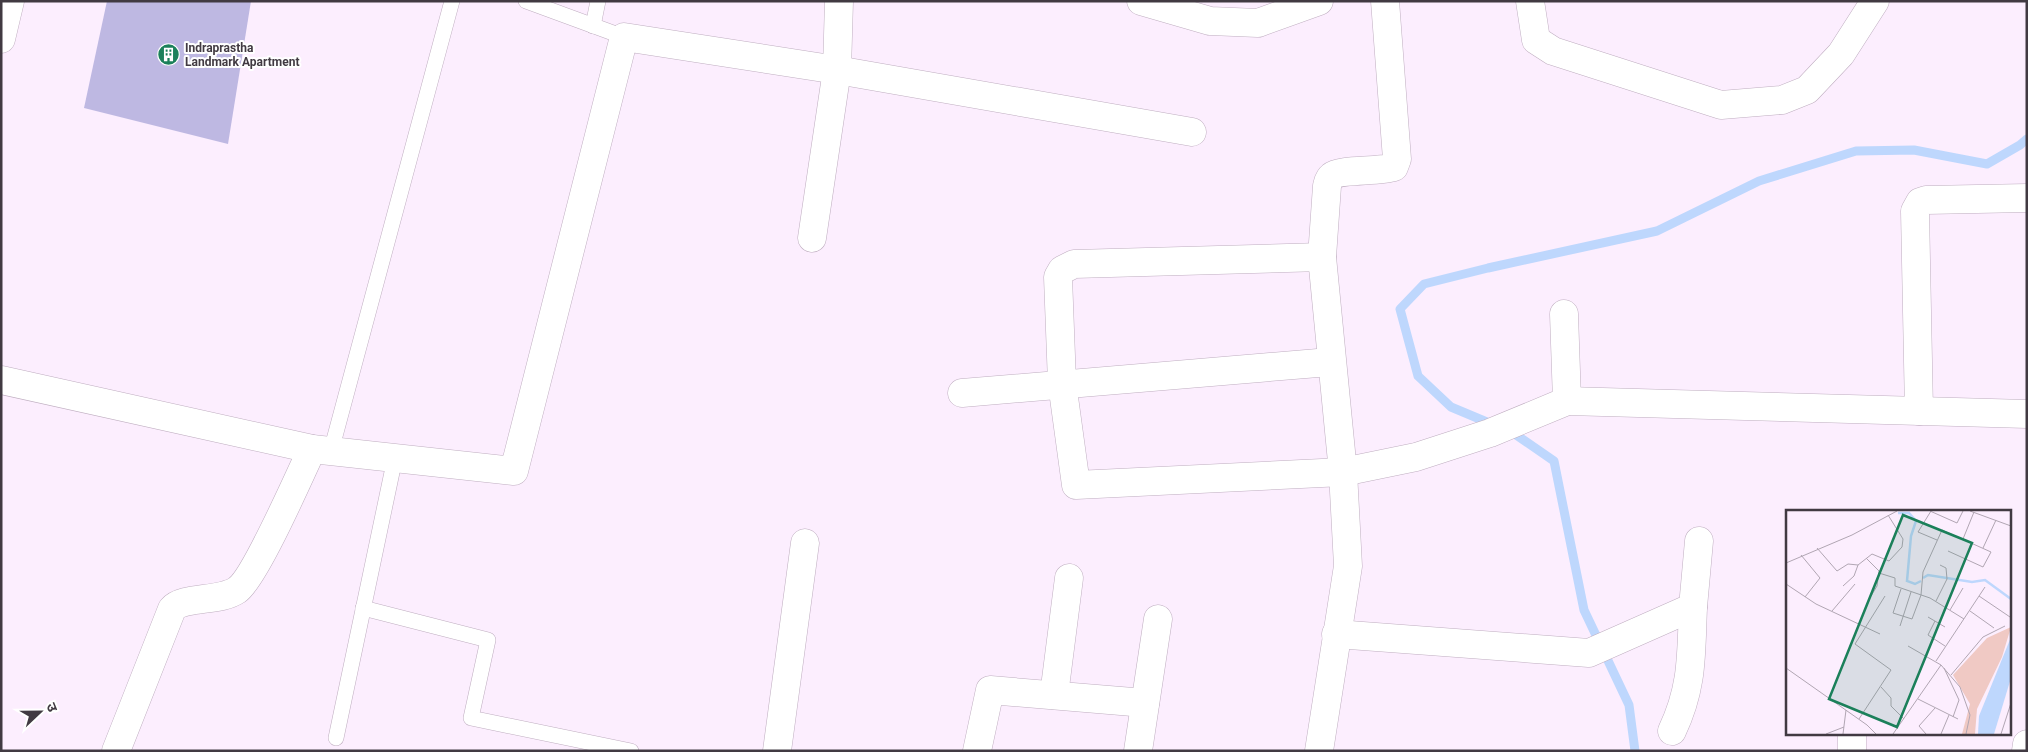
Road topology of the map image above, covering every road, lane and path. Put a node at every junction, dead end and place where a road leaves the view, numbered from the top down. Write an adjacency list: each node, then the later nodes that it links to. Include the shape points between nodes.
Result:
1 (10, 1): 13 (street)
2 (452, 1): 27 (lane)
3 (526, 1): 11 (lane)
4 (598, 1): 11 (lane)
5 (839, 1): 14 (street)
6 (1141, 1): 7 (street, via 1210,21 1258,24)
7 (1319, 1)
8 (1385, 1): 18 (street, via 1397,159 1394,167 1385,170 1337,174 1329,179)
9 (1530, 1): 10 (street, via 1536,40 1553,51 1721,106 1782,100 1807,90 1841,54)
10 (1875, 1)
11 (593, 26): 12 (lane)
12 (624, 37): 14 (street); 28 (street, via 514,471)
13 (1, 38)
14 (837, 70): 15 (street); 17 (street)
15 (1192, 132)
16 (2027, 198): 25 (street, via 1926,200 1917,206)
17 (812, 238)
18 (1322, 257): 20 (street); 22 (street, via 1074,264 1062,270 1058,277)
19 (1564, 314): 24 (street)
20 (1330, 362): 22 (street); 29 (street)
21 (1, 380): 27 (street)
22 (1062, 383): 23 (street); 29 (street, via 1076,485)
23 (962, 393)
24 (1567, 401): 25 (street); 29 (street, via 1490,433 1416,457)
25 (1919, 411): 26 (street)
26 (2027, 414)
27 (322, 450): 28 (street); 43 (street, via 247,580 228,596 181,603 172,609)
28 (395, 458): 34 (lane)
29 (1342, 472): 36 (street, via 1348,566)
30 (1699, 542): 33 (street)
31 (805, 543): 45 (street)
32 (1068, 578): 37 (street)
33 (1693, 607): 36 (street, via 1589,653); 39 (street, via 1689,684)
34 (363, 608): 41 (lane); 44 (lane, via 488,640 471,718)
35 (1158, 619): 38 (street)
36 (1336, 634): 48 (street)
37 (1054, 695): 38 (street); 46 (street, via 990,690)
38 (1146, 703): 47 (street)
39 (1672, 731)
40 (1852, 734): 49 (street)
41 (336, 738)
42 (2027, 744): 50 (street)
43 (116, 751)
44 (630, 751)
45 (777, 751)
46 (977, 751)
47 (1138, 751)
48 (1319, 751)
49 (1852, 751)
50 (2026, 751)

